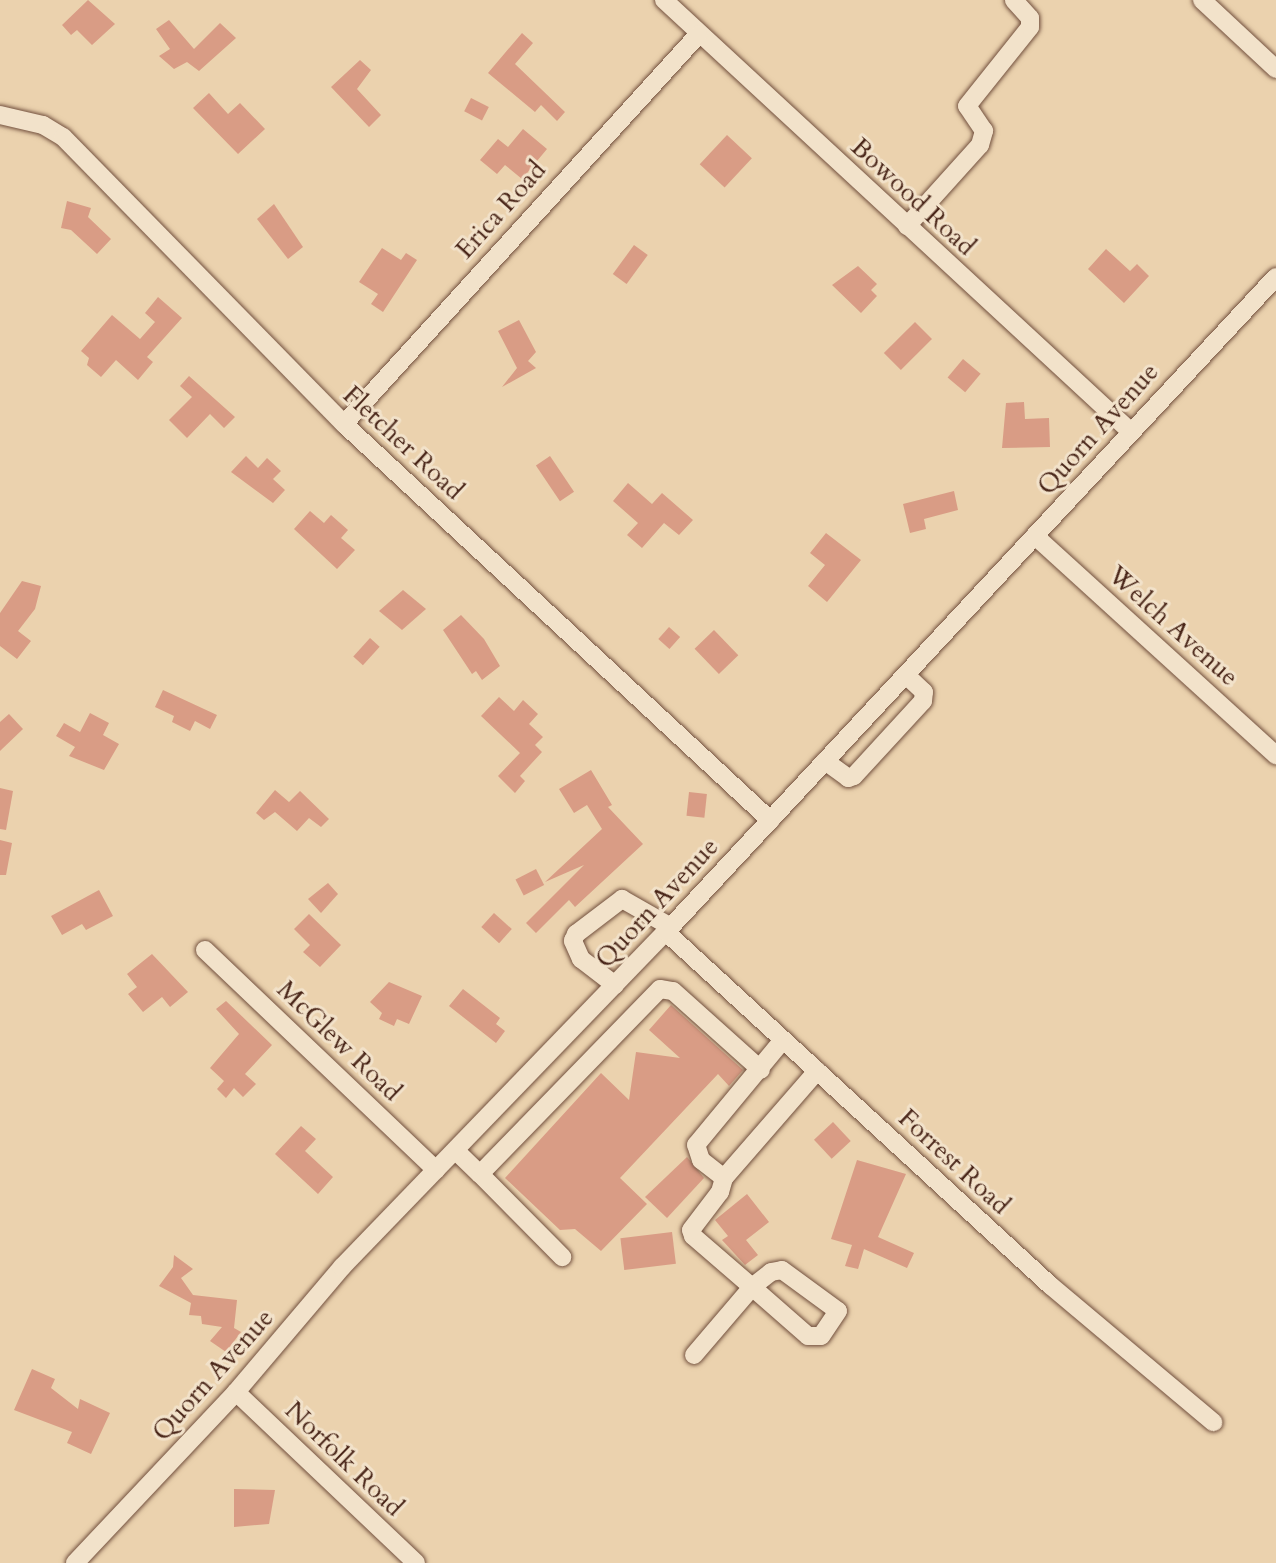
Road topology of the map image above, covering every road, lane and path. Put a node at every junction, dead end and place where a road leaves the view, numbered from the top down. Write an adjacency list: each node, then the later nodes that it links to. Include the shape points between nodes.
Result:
1 (664, 0): 4 (street, Bowood Road)
2 (1014, 0): 7 (street, via 1030,18 1030,27 967,106 984,131 980,145)
3 (1202, 0): 5 (street)
4 (698, 35): 7 (street, Bowood Road); 9 (street, Erica Road)
5 (1276, 69)
6 (0, 115): 9 (street, Fletcher Road, via 43,125 63,137)
7 (907, 226): 10 (street, Bowood Road)
8 (1276, 277): 10 (street, Quorn Avenue)
9 (344, 424): 15 (street, Fletcher Road)
10 (1130, 431): 11 (street, Quorn Avenue)
11 (1035, 536): 12 (street, Quorn Avenue); 13 (street, Welch Avenue)
12 (906, 675): 14 (street, Quorn Avenue); 14 (street, via 926,696 854,776 848,778)
13 (1276, 755)
14 (825, 761): 15 (street, Quorn Avenue)
15 (770, 820): 16 (street, Quorn Avenue)
16 (668, 930): 18 (street, Quorn Avenue); 18 (street, Forrest Road, via 622,899 576,934 575,951); 19 (street, Forrest Road)
17 (205, 950): 23 (street, McGlew Road)
18 (615, 985): 22 (street, Quorn Avenue)
19 (783, 1040): 20 (street); 21 (street, Forrest Road)
20 (761, 1070): 24 (street, via 673,991 660,989); 25 (street, via 696,1145 701,1160)
21 (817, 1071): 25 (street); 29 (street, Forrest Road, via 1086,1317)
22 (456, 1151): 23 (street, Quorn Avenue); 24 (street)
23 (436, 1170): 28 (street, Quorn Avenue, via 342,1267)
24 (480, 1174): 26 (street)
25 (724, 1178): 27 (street, via 720,1192 691,1230 752,1287)
26 (562, 1257)
27 (694, 1355)
28 (236, 1392): 30 (street, Quorn Avenue); 31 (street, Norfolk Road)
29 (1213, 1422)
30 (75, 1563)
31 (416, 1563)

